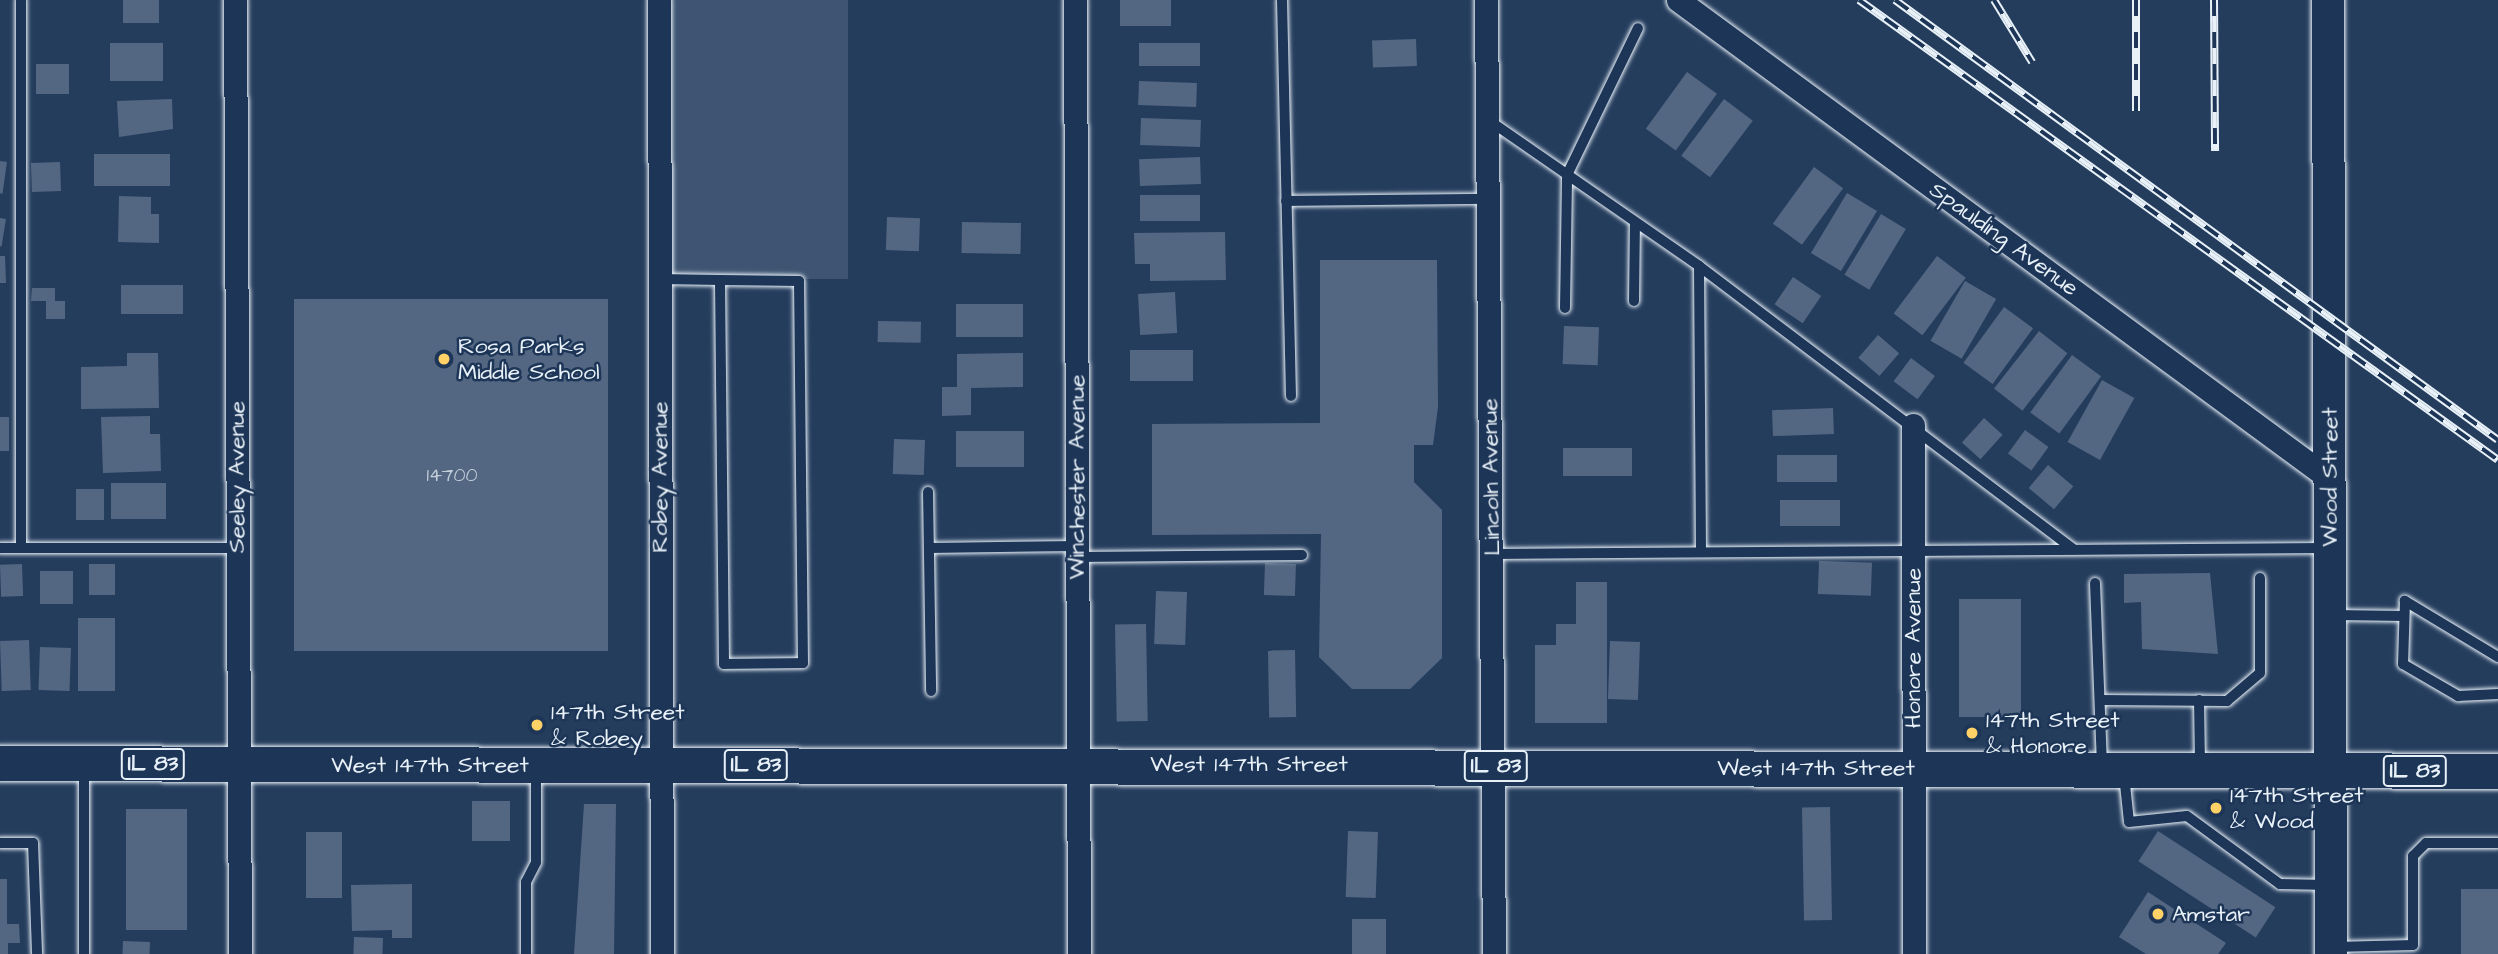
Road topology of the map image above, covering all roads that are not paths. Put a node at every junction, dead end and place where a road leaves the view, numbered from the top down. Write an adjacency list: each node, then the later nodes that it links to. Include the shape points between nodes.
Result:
1 (22, 0): 25 (lane)
2 (235, 0): 26 (street, Seeley Avenue)
3 (659, 0): 16 (street, Robey Avenue)
4 (1075, 0): 30 (street, Winchester Avenue)
5 (1282, 0): 13 (lane)
6 (1486, 0): 10 (street, Lincoln Avenue)
7 (1678, 0): 22 (street, Spaulding Avenue)
8 (2328, 0): 22 (main road, Wood Street)
9 (1638, 28): 11 (lane)
10 (1488, 119): 11 (lane); 12 (street, Lincoln Avenue)
11 (1567, 175): 14 (lane); 19 (lane)
12 (1488, 199): 13 (lane); 33 (street, Lincoln Avenue)
13 (1286, 201): 20 (lane)
14 (1634, 222): 15 (lane); 18 (lane)
15 (1699, 267): 21 (lane); 32 (lane)
16 (660, 279): 17 (lane); 49 (street, Robey Avenue)
17 (720, 280): 17 (lane, via 724,664 803,663 799,281)
18 (1633, 301)
19 (1566, 308)
20 (1291, 396)
21 (1913, 425): 29 (lane); 31 (street, Honore Avenue)
22 (2330, 479): 28 (main road, Wood Street)
23 (928, 492): 27 (lane)
24 (0, 548): 25 (lane)
25 (22, 548): 26 (lane)
26 (238, 548): 46 (street, Seeley Avenue)
27 (929, 548): 30 (lane); 40 (lane)
28 (2331, 548): 29 (lane); 37 (main road, Wood Street)
29 (2074, 550): 31 (lane)
30 (1077, 551): 34 (lane); 47 (street, Winchester Avenue)
31 (1913, 551): 32 (lane); 51 (street, Honore Avenue)
32 (1700, 552): 33 (lane)
33 (1492, 554): 50 (street, Lincoln Avenue)
34 (1302, 555)
35 (2260, 578): 43 (lane, via 2260,673 2227,701)
36 (2095, 583): 42 (lane)
37 (2331, 615): 38 (lane); 54 (main road, Wood Street)
38 (2404, 616): 39 (lane, via 2405,601); 41 (lane, via 2403,664 2458,696)
39 (2498, 657)
40 (931, 691)
41 (2498, 694)
42 (2100, 700): 43 (lane); 52 (lane)
43 (2199, 701): 53 (lane)
44 (0, 763): 45 (main road, West 147th Street / IL 83)
45 (84, 764): 46 (main road, West 147th Street / IL 83); 61 (lane)
46 (239, 764): 48 (main road, West 147th Street / IL 83); 62 (street, Seeley Avenue)
47 (1078, 764): 49 (main road, West 147th Street / IL 83); 50 (main road, West 147th Street / IL 83); 65 (street, Winchester Avenue)
48 (536, 765): 49 (main road, West 147th Street / IL 83); 63 (lane, via 536,862 526,882)
49 (662, 765): 64 (street, Robey Avenue)
50 (1494, 766): 51 (main road, West 147th Street / IL 83); 66 (street, Lincoln Avenue)
51 (1914, 768): 52 (main road, West 147th Street / IL 83); 67 (street, Honore Avenue)
52 (2113, 769): 53 (main road, West 147th Street / IL 83); 58 (lane, via 2129,822 2187,816 2280,884)
53 (2201, 769): 54 (main road, West 147th Street / IL 83)
54 (2332, 770): 55 (main road, West 147th Street / IL 83); 58 (main road, Wood Street)
55 (2498, 771)
56 (0, 843): 60 (lane, via 33,843)
57 (2498, 843): 59 (lane, via 2426,843 2413,856 2413,945)
58 (2332, 885): 59 (main road, Wood Street)
59 (2332, 951)
60 (37, 954)
61 (84, 954)
62 (240, 954)
63 (526, 954)
64 (662, 954)
65 (1079, 954)
66 (1494, 954)
67 (1914, 954)

